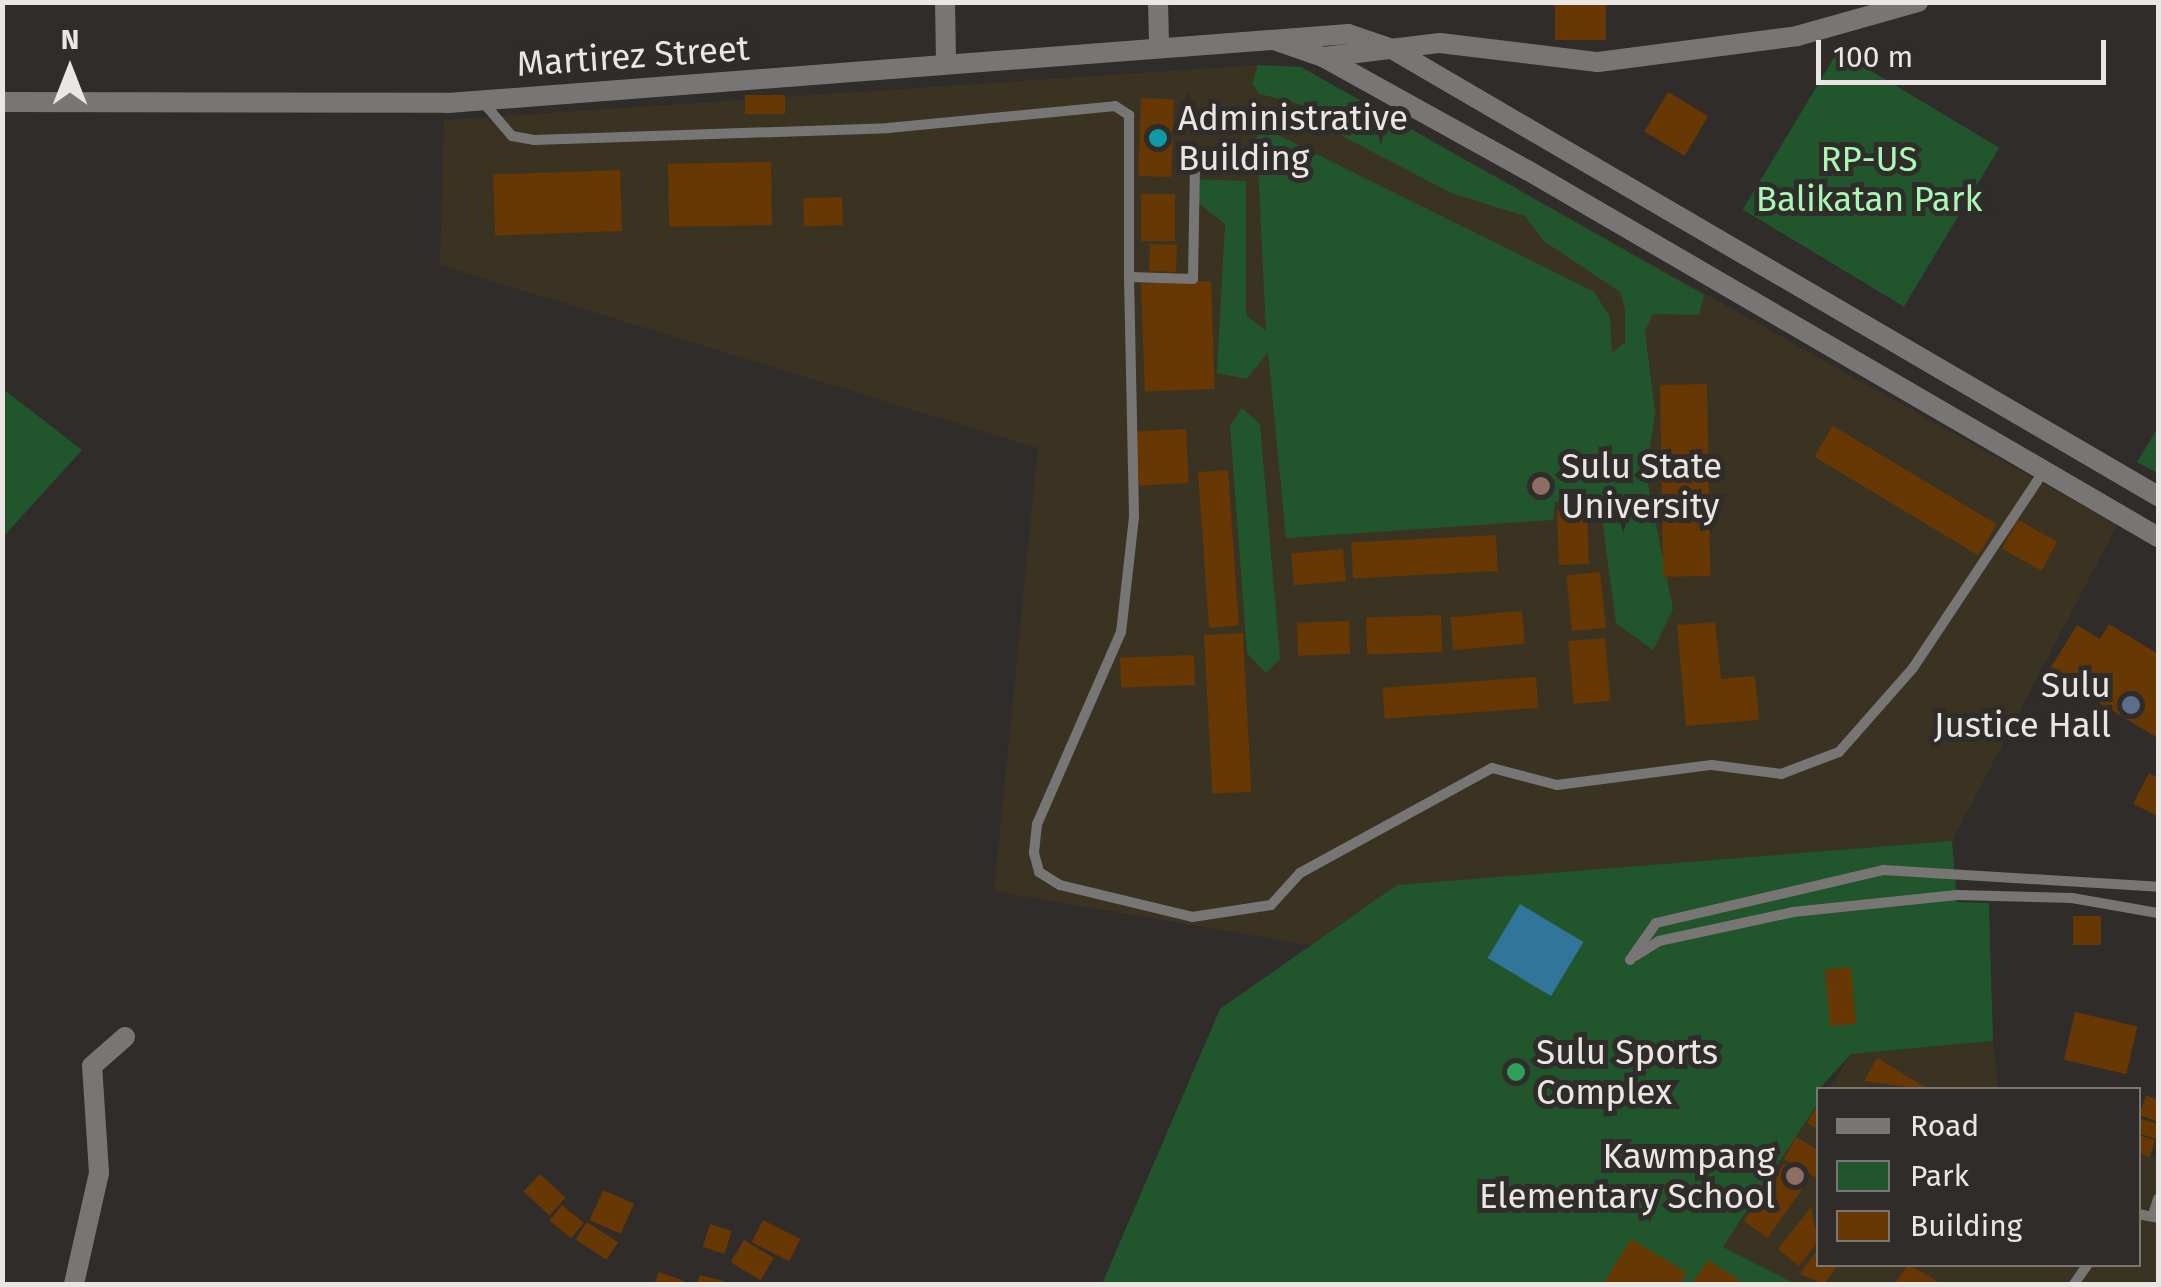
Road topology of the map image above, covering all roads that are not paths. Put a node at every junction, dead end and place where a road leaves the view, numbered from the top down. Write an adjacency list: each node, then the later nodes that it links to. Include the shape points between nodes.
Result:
1 (945, 2): 8 (street)
2 (1158, 2): 5 (street)
3 (1918, 2): 6 (street, via 1797,36 1598,62 1440,43)
4 (1268, 38): 5 (street, Martirez Street); 6 (street, Martirez Street, via 1336,32); 7 (street)
5 (1159, 43): 8 (street, Martirez Street)
6 (1392, 49): 7 (street); 12 (street)
7 (1323, 57): 13 (street)
8 (946, 58): 9 (street, Martirez Street)
9 (482, 100): 10 (street, Martirez Street, via 272,108); 14 (lane, via 512,136 534,140 888,128 1115,106 1129,115)
10 (2, 102)
11 (1195, 168): 14 (lane, via 1194,278)
12 (1702, 234): 13 (street); 16 (street)
13 (1682, 265): 15 (street)
14 (1129, 277): 15 (lane, via 1134,517 1122,632 1037,824 1034,853 1039,872 1060,885 1192,917 1270,905 1300,873 1492,768 1557,784 1712,766 1781,774 1839,752 1912,668)
15 (2044, 471): 17 (street)
16 (2158, 498): 17 (street)
17 (2150, 531)
18 (1802, 886): 19 (lane, via 1883,870); 20 (lane); 20 (lane, via 1656,923 1630,960 1659,940)
19 (2158, 887)
20 (1805, 911): 21 (lane, via 1957,895 2072,898)
21 (2158, 912)
22 (125, 1037): 25 (street, via 92,1066 99,1173)
23 (2158, 1198): 24 (lane)
24 (2156, 1216)
25 (74, 1284)

